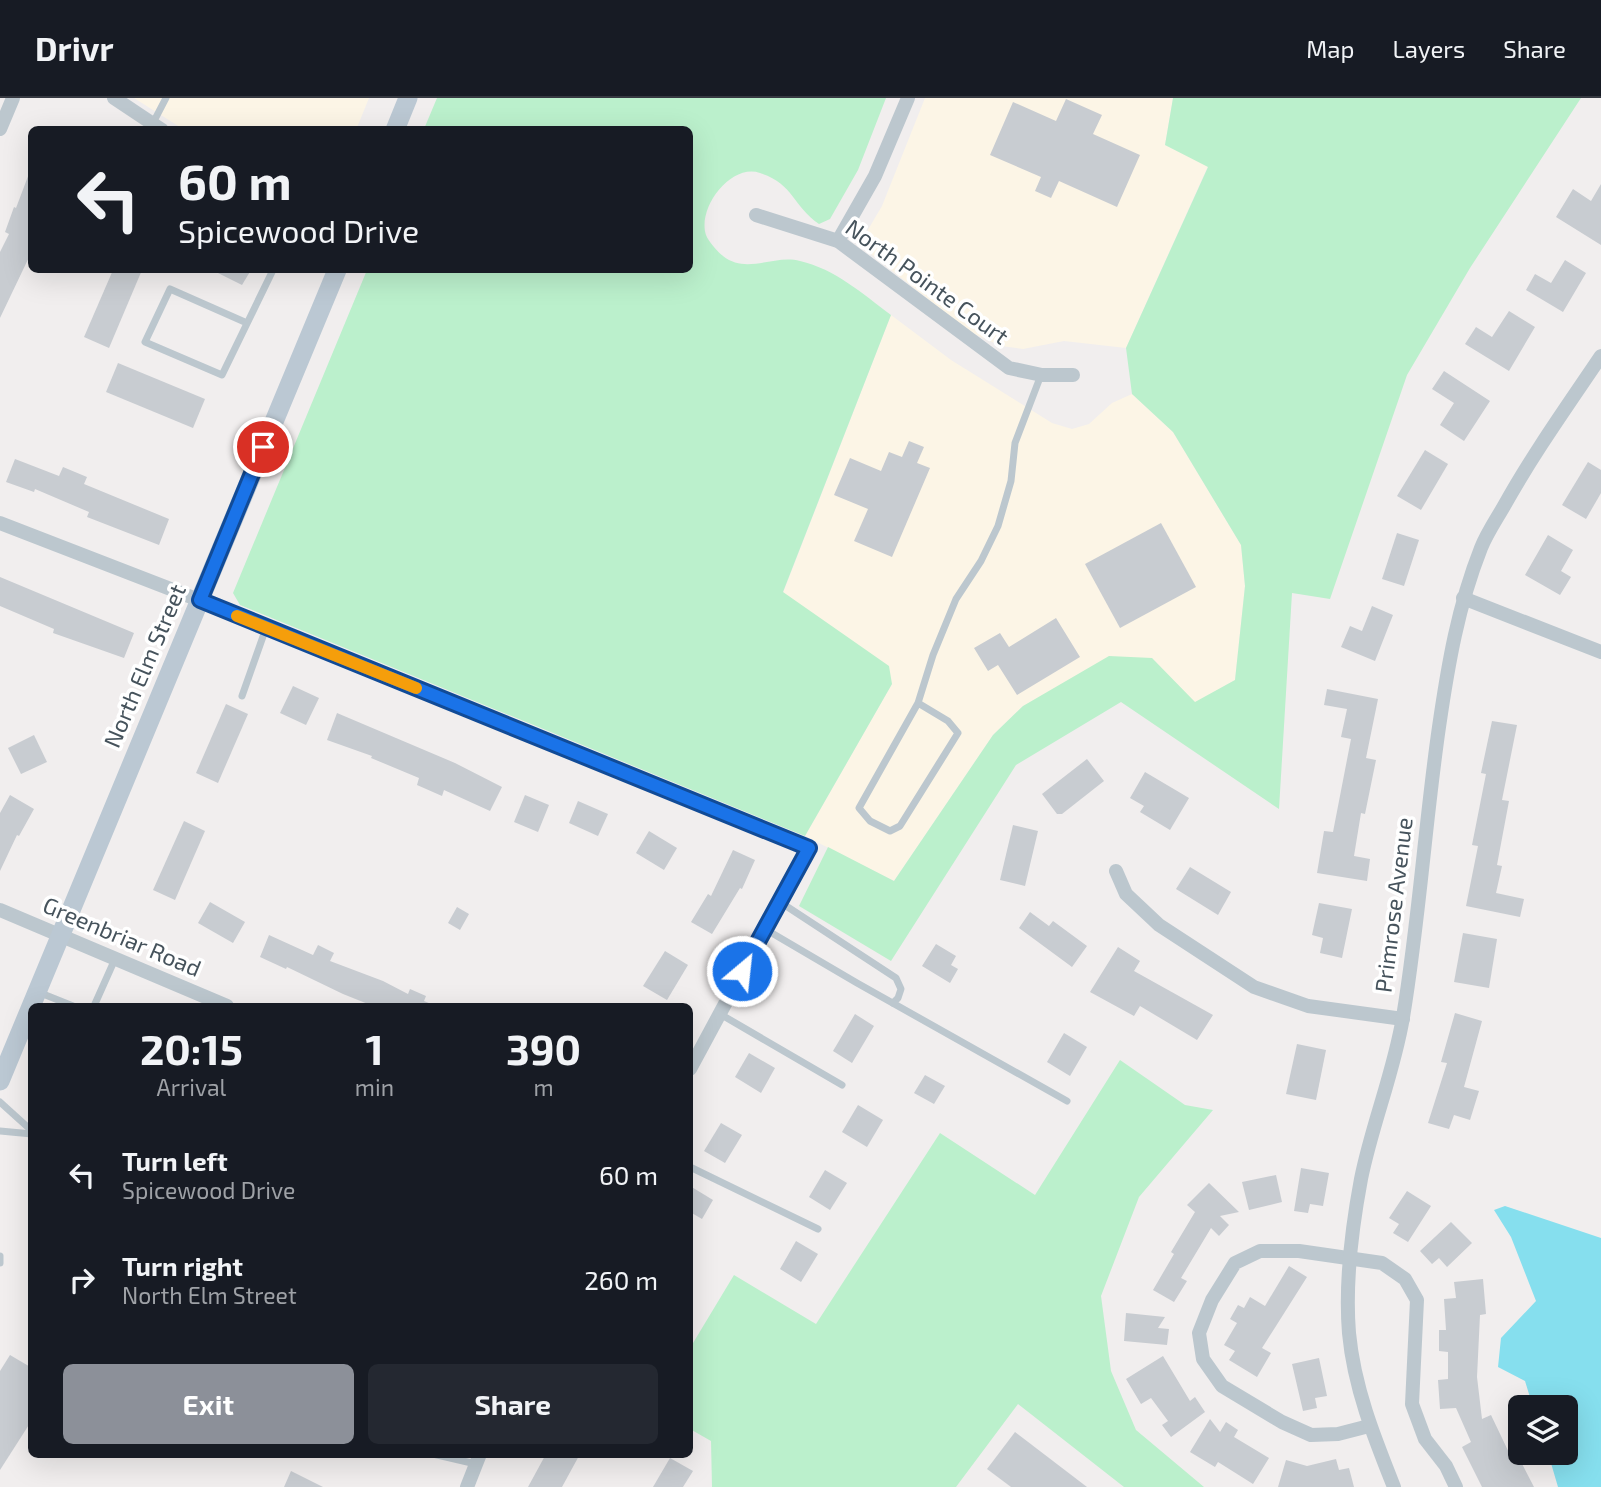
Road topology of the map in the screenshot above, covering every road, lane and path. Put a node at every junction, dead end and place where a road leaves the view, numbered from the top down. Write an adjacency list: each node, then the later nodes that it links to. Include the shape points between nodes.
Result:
1 (13, 98): 8 (street)
2 (114, 98): 6 (street)
3 (166, 98): 6 (lane)
4 (408, 98): 7 (main road)
5 (908, 98): 10 (street, via 875,176)
6 (158, 126)
7 (397, 126)
8 (0, 129)
9 (756, 215): 10 (street, North Pointe Court)
10 (838, 241): 15 (street, North Pointe Court, via 1009,368)
11 (272, 273): 13 (lane)
12 (336, 273): 19 (main road, North Elm Street)
13 (247, 323): 13 (lane, via 222,374 145,342 170,289)
14 (1601, 356): 18 (street, Primrose Avenue, via 1515,486 1483,544)
15 (1042, 374): 16 (street, North Pointe Court); 23 (lane, via 1015,443 1011,481 998,526 956,600)
16 (1073, 375)
17 (0, 523): 19 (street)
18 (1463, 598): 21 (street); 38 (street, Primrose Avenue, via 1450,651)
19 (200, 600): 20 (street); 28 (main road, North Elm Street)
20 (267, 628): 22 (lane); 25 (street, via 809,848)
21 (1601, 652)
22 (242, 696)
23 (918, 703): 23 (lane, via 859,808 870,821 890,831 900,826 958,733 948,721)
24 (1116, 871): 38 (street, via 1126,894 1159,925 1254,987 1308,1006)
25 (780, 902): 27 (street); 35 (lane, via 896,978 901,989)
26 (0, 910): 28 (street, Greenbriar Road)
27 (765, 929): 35 (lane); 37 (street)
28 (60, 935): 29 (street, Greenbriar Road); 30 (main road, North Elm Street)
29 (115, 958): 33 (lane); 34 (street, Greenbriar Road)
30 (36, 992): 31 (main road, North Elm Street); 32 (lane)
31 (32, 1003)
32 (65, 1003)
33 (95, 1003)
34 (220, 1003)
35 (893, 1003): 42 (lane)
36 (28, 1012): 40 (main road, North Elm Street)
37 (720, 1014): 39 (street); 41 (lane)
38 (1403, 1019): 50 (street, Primrose Avenue, via 1361,1178)
39 (693, 1064)
40 (0, 1081)
41 (842, 1085)
42 (1067, 1101)
43 (0, 1102): 44 (lane)
44 (28, 1129)
45 (0, 1131): 46 (lane)
46 (28, 1133)
47 (693, 1168): 48 (lane)
48 (818, 1229)
49 (0, 1256): 51 (lane)
50 (1350, 1256): 52 (street, Primrose Avenue, via 1349,1332); 52 (street, via 1259,1251 1235,1263 1212,1300 1199,1333 1203,1359 1222,1386 1282,1422 1311,1435); 56 (street, via 1382,1263 1405,1279 1417,1300 1412,1404 1425,1439)
51 (0, 1263)
52 (1369, 1426): 55 (street, Primrose Avenue)
53 (478, 1459): 54 (street)
54 (467, 1487)
55 (1394, 1487)
56 (1456, 1487)

